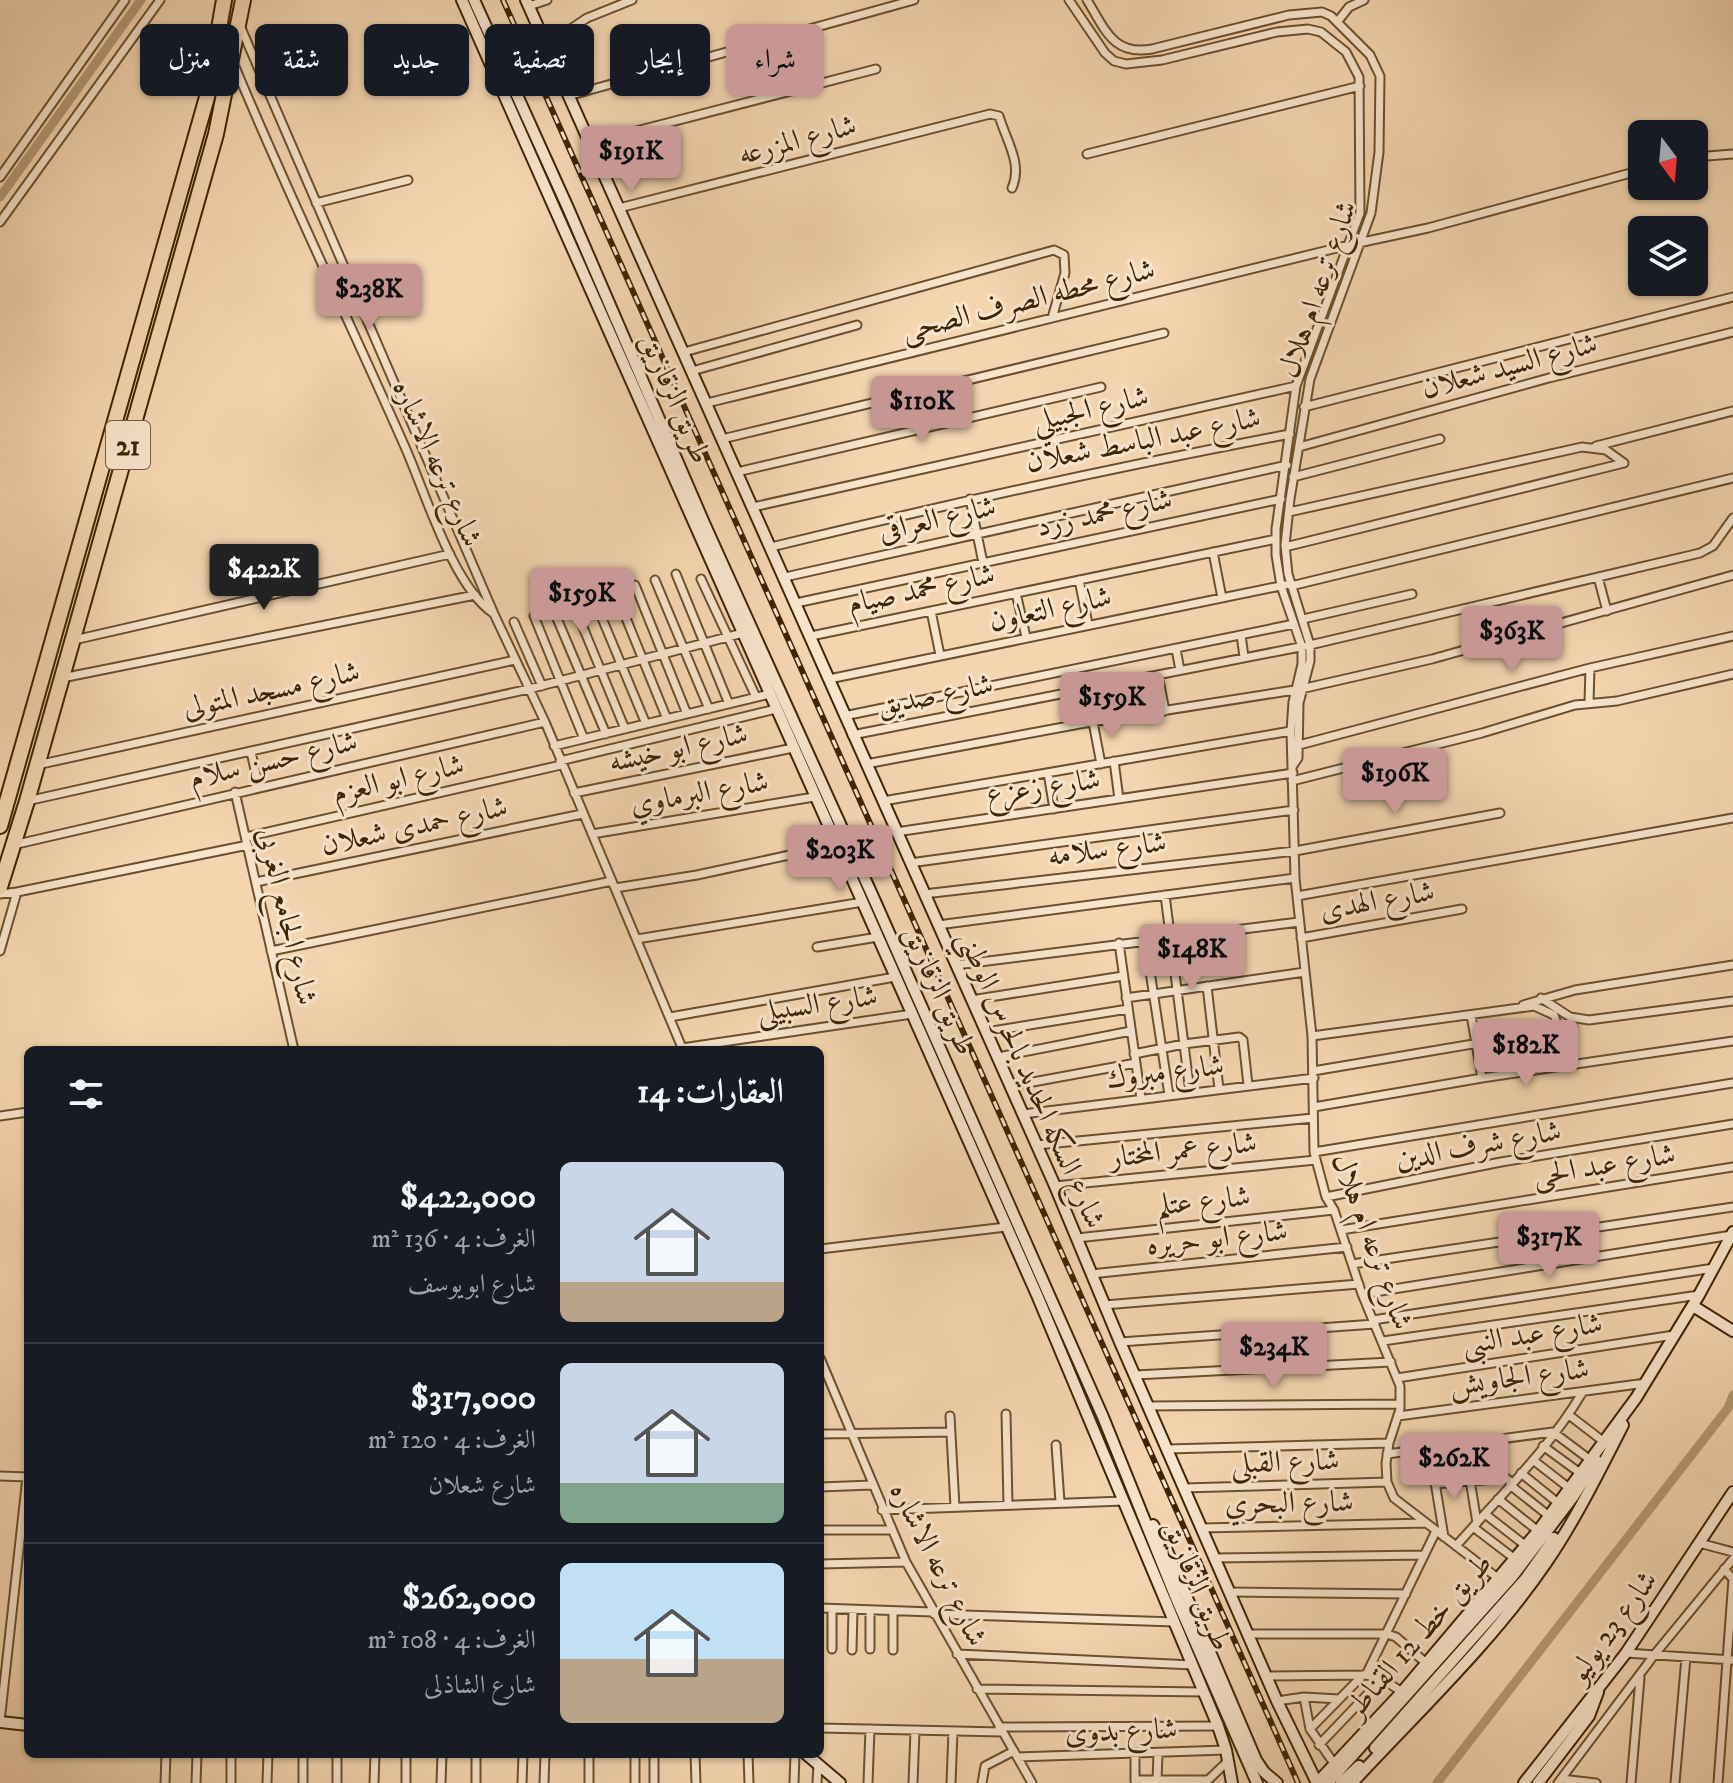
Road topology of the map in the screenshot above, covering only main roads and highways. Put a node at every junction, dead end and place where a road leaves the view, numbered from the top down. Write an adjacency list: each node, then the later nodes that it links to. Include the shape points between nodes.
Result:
1 (224, 0): 8 (highway, 21, via 207,97)
2 (243, 0): 9 (highway, 21, via 216,134)
3 (462, 0): 6 (main road, طريق الزقازيق)
4 (474, 0): 6 (main road, طريق الزقازيق)
5 (528, 3): 23 (main road, شارع السكه الحديد بالحرس الوطني, via 1011,1086 1277,1701)
6 (546, 174): 7 (main road, طريق الزقازيق, via 704,523); 7 (main road, طريق الزقازيق)
7 (782, 713): 10 (main road, طريق الزقازيق); 10 (main road, طريق الزقازيق, via 814,797)
8 (0, 826)
9 (0, 887)
10 (985, 1166): 15 (main road, طريق الزقازيق); 16 (main road, طريق الزقازيق)
11 (1732, 1234): 12 (main road, طريق خط 12 القناطر)
12 (1693, 1306): 13 (main road); 14 (main road, طريق خط 12 القناطر)
13 (1728, 1328)
14 (1610, 1438): 23 (main road, طريق خط 12 القناطر, via 1499,1579); 23 (main road, via 1512,1577 1361,1749); 28 (main road, via 1526,1578); 29 (main road, طريق خط 12 القناطر, via 1600,1475 1545,1565 1485,1640)
15 (1121, 1461): 16 (main road); 18 (main road, طريق الزقازيق)
16 (1109, 1466): 25 (main road, طريق الزقازيق, via 1218,1726)
17 (1733, 1492): 19 (main road, شارع 23 يوليو)
18 (1147, 1523): 26 (main road, طريق الزقازيق); 27 (main road, via 1164,1544 1256,1760)
19 (1598, 1688): 30 (main road, شارع 23 يوليو); 31 (main road, via 1594,1707)
20 (0, 1722): 21 (main road)
21 (24, 1725)
22 (811, 1758): 24 (main road)
23 (1320, 1781)
24 (840, 1783)
25 (1232, 1783)
26 (1257, 1783)
27 (1277, 1783)
28 (1341, 1783)
29 (1352, 1783)
30 (1524, 1783)
31 (1538, 1783)

